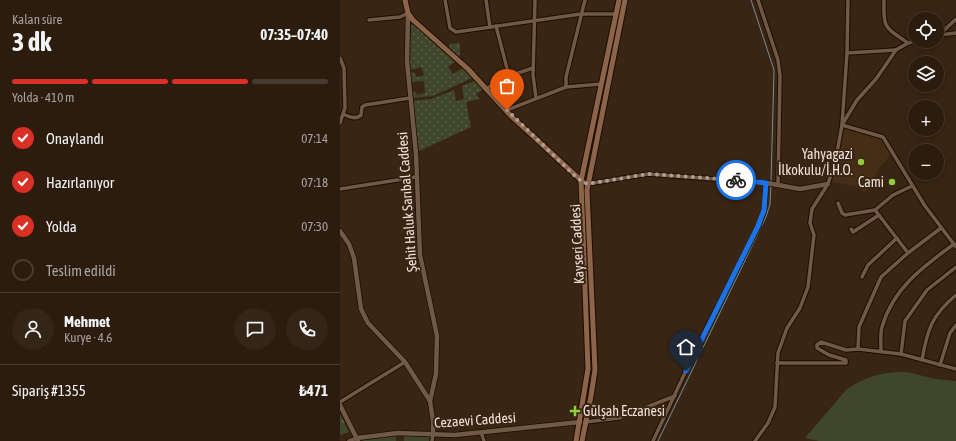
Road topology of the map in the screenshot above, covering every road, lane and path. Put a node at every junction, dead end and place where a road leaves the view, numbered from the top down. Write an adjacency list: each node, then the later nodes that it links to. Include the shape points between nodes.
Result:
1 (405, 0): 11 (main road)
2 (445, 0): 18 (street, via 450,28 453,31)
3 (486, 0): 18 (street)
4 (535, 0): 16 (street)
5 (586, 0): 12 (street)
6 (619, 0): 13 (main road, Kayseri Caddesi)
7 (625, 0): 40 (main road, Kayseri Caddesi)
8 (758, 0): 42 (street, via 778,60 780,76)
9 (848, 0): 24 (street)
10 (884, 0): 22 (street, via 885,24)
11 (408, 13): 14 (street, via 400,17); 30 (main road); 31 (street, Şehit Haluk Sarıbal Caddesi, via 407,61)
12 (581, 14): 13 (street); 16 (street); 29 (street, via 566,76)
13 (615, 14): 28 (main road, Kayseri Caddesi)
14 (369, 20)
15 (956, 20): 19 (street)
16 (534, 21): 17 (street); 26 (street)
17 (496, 26): 18 (street); 27 (street)
18 (490, 27)
19 (944, 31)
20 (956, 33): 21 (street)
21 (944, 35)
22 (908, 43): 23 (street)
23 (896, 50): 24 (street); 36 (street, via 876,79 857,100)
24 (847, 53): 36 (street)
25 (340, 58): 34 (street, via 344,68)
26 (533, 68): 27 (street); 32 (street)
27 (509, 76): 30 (street)
28 (601, 84): 29 (street); 38 (main road, Kayseri Caddesi)
29 (566, 87): 32 (street)
30 (487, 88): 33 (main road)
31 (410, 98): 34 (street, via 365,105 358,118); 37 (street, Şehit Haluk Sarıbal Caddesi)
32 (536, 98): 33 (street)
33 (507, 110): 38 (main road)
34 (343, 114): 35 (street)
35 (340, 122)
36 (842, 125): 41 (street); 43 (street, via 883,138)
37 (416, 177): 44 (street); 67 (street, Şehit Haluk Sarıbal Caddesi, via 420,256 437,336 436,374)
38 (581, 181): 40 (main road); 70 (main road, Kayseri Caddesi, via 588,369)
39 (767, 183): 40 (street, via 648,174); 42 (street); 66 (street, via 764,210 758,226)
40 (587, 184): 70 (main road, Kayseri Caddesi, via 595,362 591,396)
41 (828, 184): 42 (street, via 800,189); 63 (street, via 812,209 810,223 814,235 808,287 800,308 787,328)
42 (778, 185)
43 (912, 186): 46 (street, via 893,195); 48 (street)
44 (340, 189)
45 (838, 203): 46 (street, via 845,215)
46 (875, 210): 47 (street)
47 (879, 215): 49 (street, via 853,232); 51 (street)
48 (941, 228): 52 (street); 53 (street)
49 (851, 229)
50 (340, 231): 62 (street, via 349,244 354,258 361,309 368,323)
51 (897, 238): 53 (street); 55 (street, via 868,265)
52 (955, 246): 59 (street, via 916,272 895,298 882,327)
53 (908, 253): 58 (street, via 881,277 859,327)
54 (956, 267): 60 (street, via 927,290 905,321)
55 (862, 277)
56 (956, 295): 61 (street, via 941,308 926,335)
57 (956, 325): 64 (street, via 950,333)
58 (858, 349): 59 (street); 63 (street, via 846,350 823,343 817,345 817,348 829,355 846,360 845,364)
59 (880, 351): 60 (street)
60 (901, 354): 61 (street)
61 (922, 360): 64 (street)
62 (404, 362): 67 (street); 68 (street)
63 (777, 363): 80 (street, via 775,407 768,424)
64 (940, 365): 65 (street)
65 (956, 369)
66 (675, 396): 70 (street, via 619,418); 79 (street)
67 (430, 401): 72 (street, Şehit Haluk Sarıbal Caddesi)
68 (340, 402)
69 (340, 405): 73 (street)
70 (583, 422): 71 (street, Cezaevi Caddesi); 77 (main road, Kayseri Caddesi); 78 (main road, Kayseri Caddesi)
71 (481, 432): 72 (street, Cezaevi Caddesi); 76 (street)
72 (433, 434): 73 (street, Cezaevi Caddesi, via 398,433); 75 (street)
73 (357, 439): 74 (street, Cezaevi Caddesi)
74 (349, 441)
75 (432, 441)
76 (484, 441)
77 (576, 441)
78 (582, 441)
79 (654, 441)
80 (756, 441)

